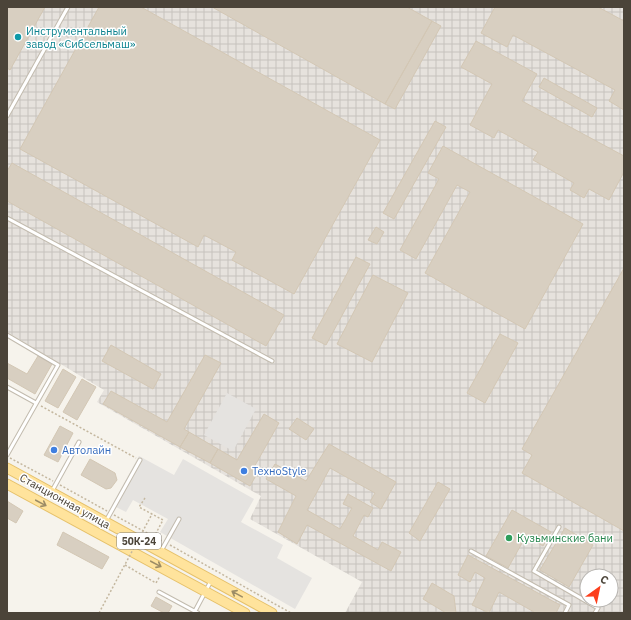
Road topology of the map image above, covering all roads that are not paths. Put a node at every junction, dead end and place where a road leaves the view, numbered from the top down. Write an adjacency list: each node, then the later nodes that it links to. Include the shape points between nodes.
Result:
1 (68, 7): 2 (lane)
2 (7, 116)
3 (7, 218): 5 (lane)
4 (7, 336): 7 (lane, via 58,365)
5 (272, 361)
6 (7, 387): 7 (lane)
7 (36, 404): 9 (lane)
8 (79, 442): 13 (lane)
9 (7, 456)
10 (140, 460): 15 (lane)
11 (7, 468): 13 (main road, Станционная улица / 50К-24)
12 (7, 484): 21 (main road, Станционная улица / 50К-24, one-way to 21)
13 (51, 492): 15 (main road, Станционная улица / 50К-24)
14 (179, 519): 18 (lane)
15 (105, 522): 18 (main road, Станционная улица / 50К-24)
16 (559, 527): 26 (lane, via 534,571 598,608)
17 (471, 551): 25 (lane, via 569,605)
18 (160, 552): 19 (main road, Станционная улица / 50К-24)
19 (212, 580): 21 (lane); 24 (main road, Станционная улица / 50К-24, one-way to 19)
20 (159, 592): 22 (lane)
21 (206, 592): 22 (lane); 23 (main road, Станционная улица / 50К-24)
22 (197, 612)
23 (245, 613)
24 (272, 613)
25 (565, 613)
26 (595, 613)

